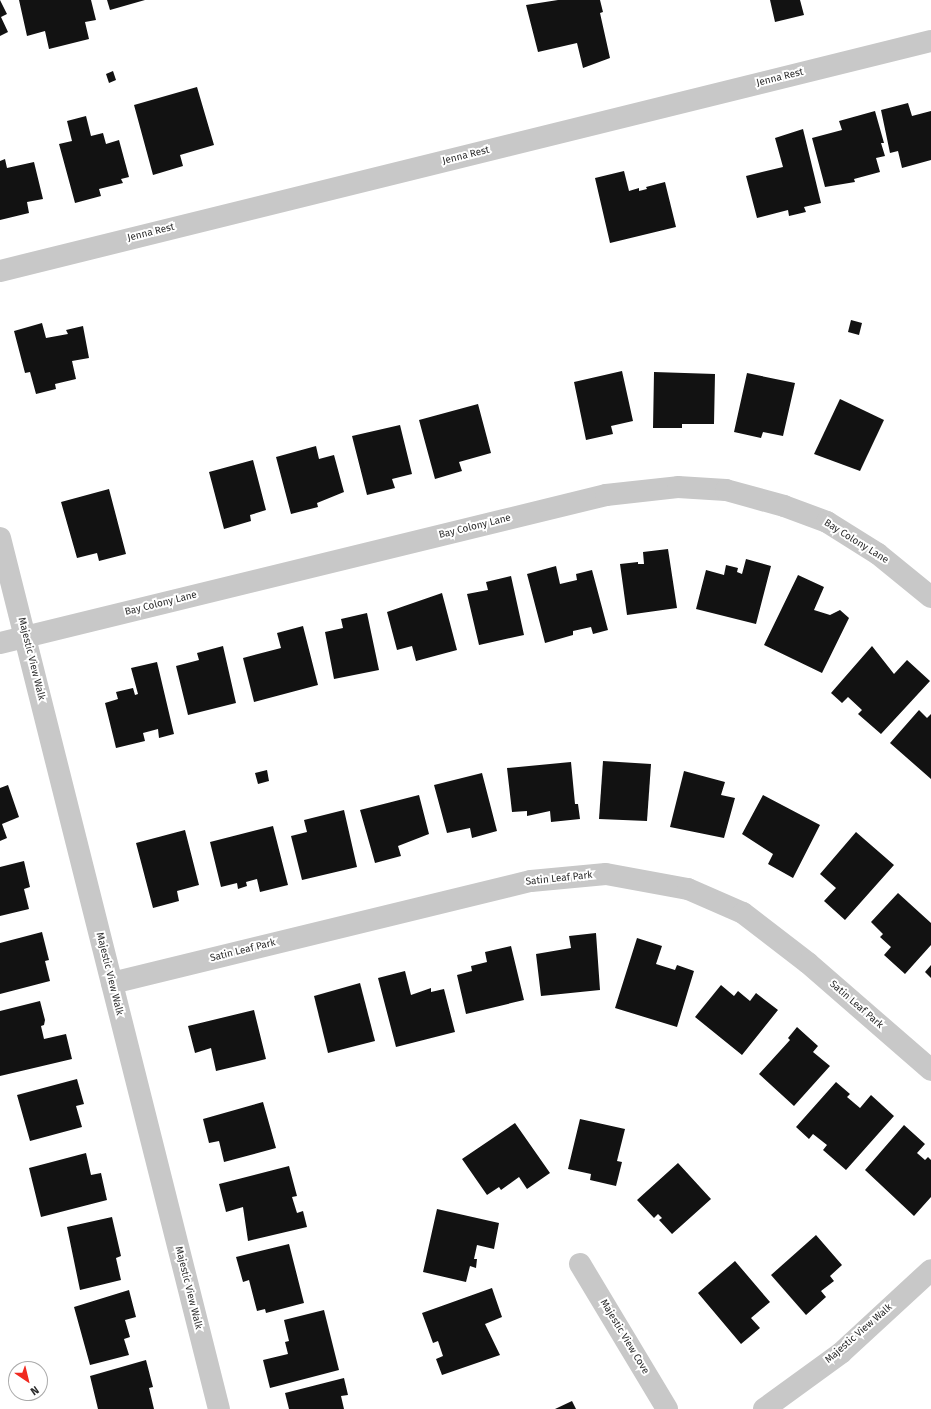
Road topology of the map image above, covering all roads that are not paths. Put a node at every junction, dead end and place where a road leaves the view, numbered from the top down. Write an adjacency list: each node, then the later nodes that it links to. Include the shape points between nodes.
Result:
1 (931, 41): 2 (street, Jenna Rest)
2 (0, 271)
3 (0, 538): 5 (street, Majestic View Walk)
4 (931, 597): 5 (street, Bay Colony Lane, via 878,554 827,522 784,506 726,490 678,487 606,495)
5 (25, 637): 6 (street, Bay Colony Lane); 7 (street, Majestic View Walk)
6 (0, 643)
7 (112, 983): 8 (street, Satin Leaf Park, via 531,881 606,874 688,889 743,913 808,963); 11 (street, Majestic View Walk)
8 (931, 1070)
9 (580, 1264): 12 (street, Majestic View Cove)
10 (931, 1270): 13 (street, Majestic View Walk, via 840,1353)
11 (219, 1409)
12 (667, 1409)
13 (764, 1409)

